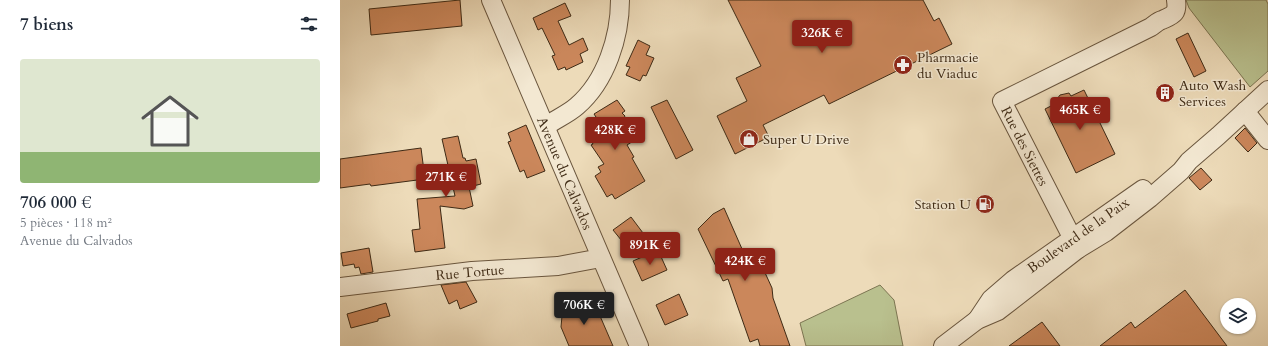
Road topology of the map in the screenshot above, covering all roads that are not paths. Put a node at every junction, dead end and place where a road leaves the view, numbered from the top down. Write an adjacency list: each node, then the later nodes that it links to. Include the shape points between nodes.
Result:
1 (491, 0): 6 (street, Avenue du Calvados)
2 (620, 0): 6 (street, via 619,26 615,43 602,73 577,106)
3 (1176, 0): 8 (street, Rue des Siettes, via 1177,10 1171,17 1002,101)
4 (1268, 90): 5 (street, Boulevard de la Paix)
5 (1245, 111): 7 (street); 8 (street, Boulevard de la Paix, via 1189,161 1172,170)
6 (546, 126): 9 (street, Avenue du Calvados)
7 (1268, 140)
8 (1075, 244): 12 (street, Boulevard de la Paix, via 1013,280 991,299 977,320)
9 (601, 258): 10 (street, Rue Tortue, via 558,266 472,271); 11 (street, Avenue du Calvados)
10 (340, 287)
11 (639, 346)
12 (943, 346)

